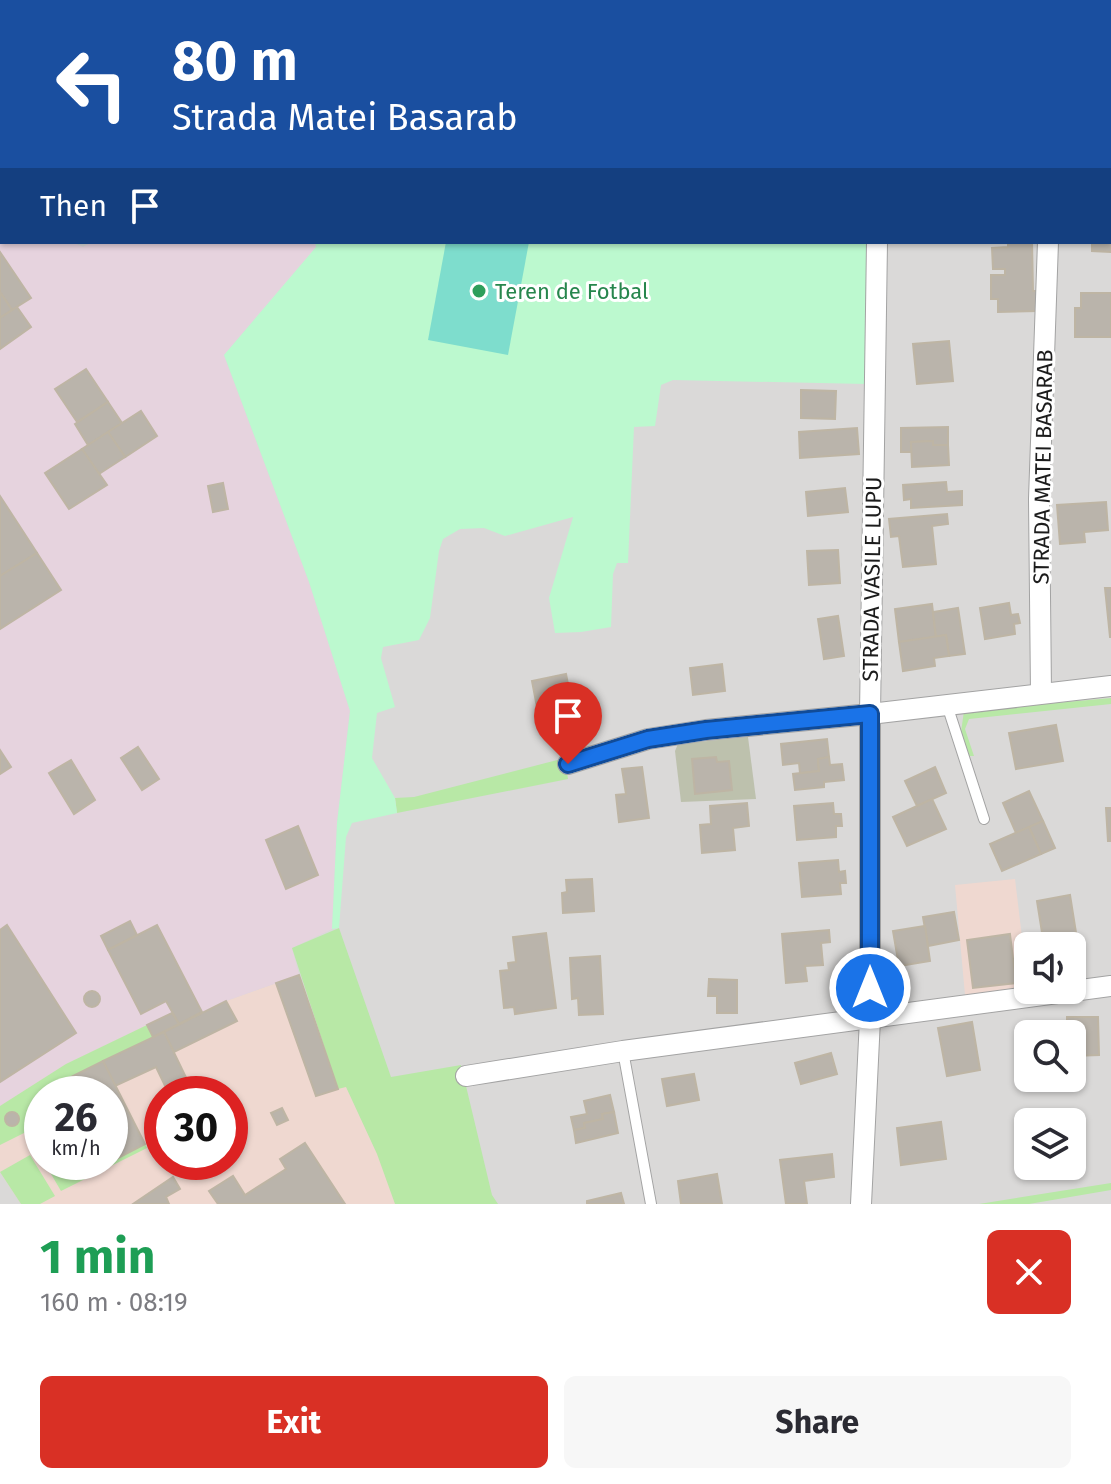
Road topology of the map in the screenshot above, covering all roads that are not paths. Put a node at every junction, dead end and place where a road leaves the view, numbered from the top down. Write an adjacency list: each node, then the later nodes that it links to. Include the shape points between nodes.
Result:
1 (877, 244): 6 (street, STRADA VASILE LUPU)
2 (1048, 244): 4 (street, STRADA MATEI BASARAB, via 1039,499)
3 (1111, 686): 4 (street)
4 (1041, 693): 5 (street)
5 (947, 705): 6 (street); 8 (lane)
6 (870, 714): 7 (street, via 648,739); 10 (street, STRADA VASILE LUPU)
7 (568, 764)
8 (984, 819)
9 (1111, 986): 10 (street)
10 (870, 1019): 11 (street); 14 (street, STRADA VASILE LUPU)
11 (623, 1051): 12 (street); 13 (lane)
12 (466, 1076)
13 (651, 1204)
14 (861, 1204)

